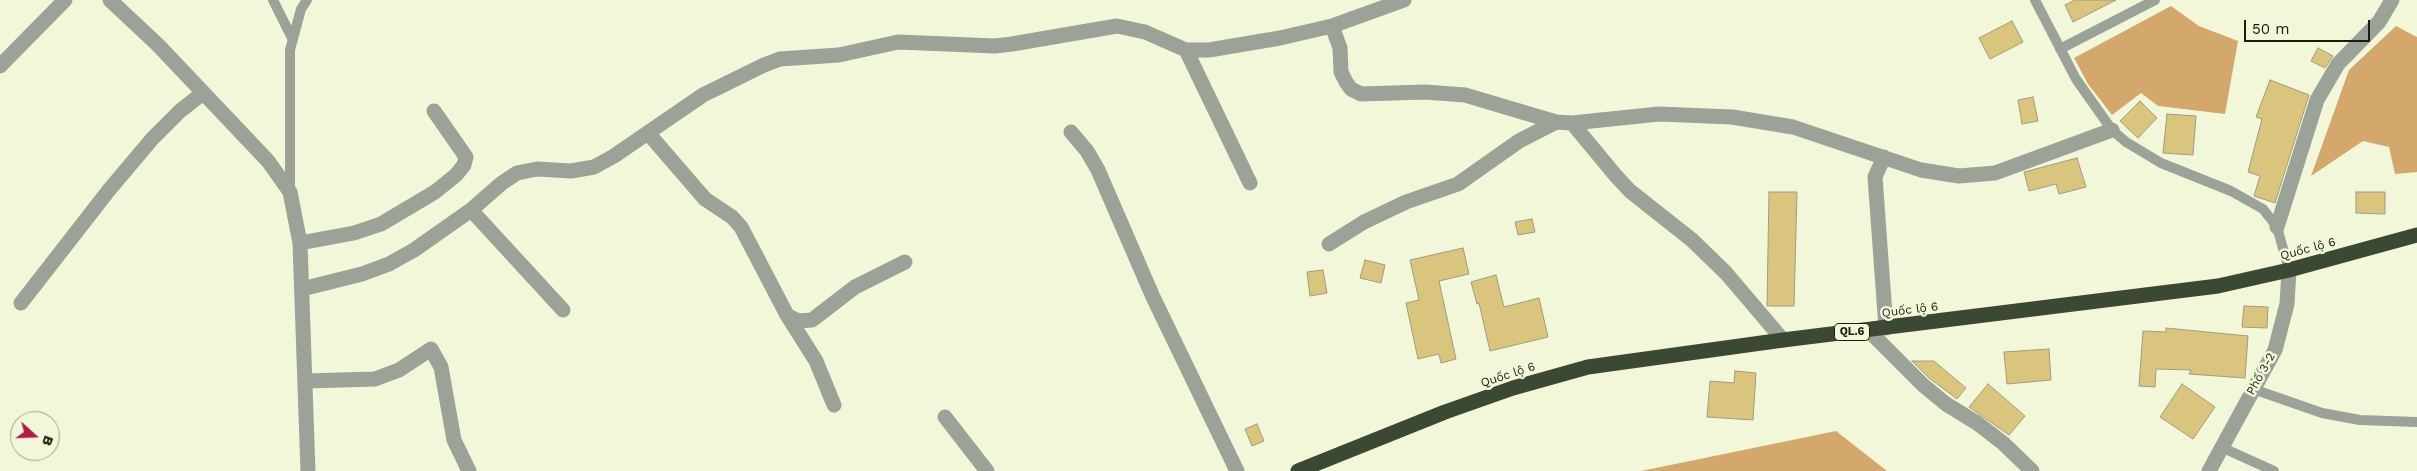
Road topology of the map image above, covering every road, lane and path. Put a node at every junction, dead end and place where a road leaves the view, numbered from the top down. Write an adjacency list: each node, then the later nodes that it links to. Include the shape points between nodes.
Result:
1 (65, 0): 13 (street)
2 (110, 0): 14 (street)
3 (273, 0): 10 (lane)
4 (307, 0): 10 (lane)
5 (1404, 0): 9 (street)
6 (2035, 0): 11 (lane)
7 (2155, 0): 11 (lane)
8 (2392, 0): 25 (street, via 2379,22 2338,64 2317,100)
9 (1332, 26): 12 (street, via 1253,43); 16 (street, via 1340,48 1341,72 1351,89 1361,94 1425,92 1465,95)
10 (292, 38): 23 (lane)
11 (2060, 49): 18 (lane, via 2076,79)
12 (1186, 50): 20 (street, via 1145,32 1117,26 995,46 909,42 839,55 796,56 764,65 703,95); 22 (street)
13 (0, 66)
14 (203, 93): 23 (street, via 268,161); 32 (street, via 152,139)
15 (434, 111): 27 (street, via 466,157 456,175 435,192 381,224 354,233)
16 (1556, 122): 17 (street); 28 (street, via 1519,141 1458,184 1406,202 1364,222)
17 (1572, 123): 21 (street, via 1659,114 1732,117 1793,127); 37 (street, via 1630,192 1692,240 1726,272)
18 (2112, 130): 21 (street, via 1995,173 1959,176 1938,173); 25 (lane, via 2161,163 2249,200 2263,209)
19 (1071, 132): 47 (street, via 1098,170 1153,296)
20 (648, 133): 24 (street, via 594,167 571,171 537,168 517,173); 34 (street, via 705,199 732,217 740,227)
21 (1884, 157): 35 (street, via 1875,176)
22 (1250, 183)
23 (290, 192): 27 (street)
24 (471, 210): 31 (street, via 389,264); 33 (street)
25 (2277, 227): 30 (lane)
26 (2417, 235): 30 (highway, Quốc lộ 6 / QL.6)
27 (300, 243): 31 (street)
28 (1329, 244)
29 (905, 262): 34 (street, via 855,287 812,320 798,320)
30 (2289, 270): 35 (highway, Quốc lộ 6 / QL.6, via 2218,286); 39 (street, Phố 3-2, via 2287,304 2275,350)
31 (302, 289): 38 (street)
32 (21, 303)
33 (563, 310)
34 (787, 315): 40 (street, via 816,361)
35 (1886, 328): 36 (highway, Quốc lộ 6 / QL.6)
36 (1868, 330): 37 (highway, Quốc lộ 6 / QL.6); 49 (street, via 1923,385 1997,438)
37 (1783, 340): 48 (highway, Quốc lộ 6 / QL.6, via 1634,359 1554,376 1446,412)
38 (306, 381): 44 (street); 45 (street, via 374,379 399,370 431,350 441,367 454,440)
39 (2253, 389): 42 (lane, via 2322,413 2360,420); 43 (street, Phố 3-2)
40 (834, 405)
41 (945, 417): 46 (street)
42 (2417, 422)
43 (2221, 447): 50 (street, Phố 3-2); 51 (lane)
44 (308, 471)
45 (469, 471)
46 (987, 471)
47 (1238, 471)
48 (1298, 471)
49 (2032, 471)
50 (2209, 471)
51 (2274, 471)

